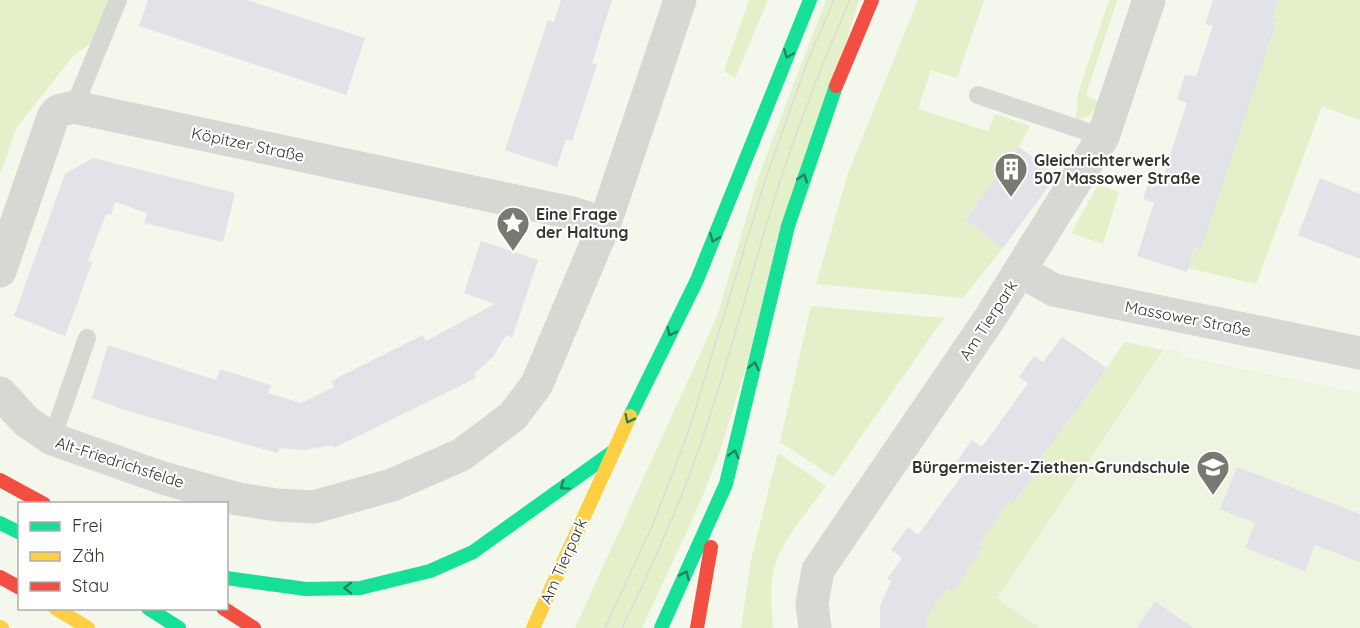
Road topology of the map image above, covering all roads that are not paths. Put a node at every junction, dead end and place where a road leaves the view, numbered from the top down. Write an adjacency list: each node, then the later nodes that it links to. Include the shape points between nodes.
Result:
1 (118, 0): 7 (lane)
2 (680, 0): 9 (street)
3 (810, 0): 16 (main road, Am Tierpark, one-way to 16, via 697,280)
4 (872, 0): 18 (main road, one-way to 4, via 788,226 832,96)
5 (1149, 0): 8 (street, Am Tierpark)
6 (978, 95): 8 (lane)
7 (74, 107): 9 (street, Köpitzer Straße); 10 (street, via 58,111 53,117)
8 (1103, 137): 11 (street, Am Tierpark)
9 (605, 223): 15 (street, Alt-Friedrichsfelde, via 537,384 513,416 461,455 392,485 314,507 277,506 163,477)
10 (0, 271)
11 (1020, 271): 13 (street, Massower Straße, via 1054,290); 34 (street, Am Tierpark, via 818,570 812,603)
12 (87, 338): 15 (lane)
13 (1360, 352)
14 (0, 393): 15 (street, Alt-Friedrichsfelde, via 26,421)
15 (51, 439)
16 (612, 452): 23 (main road, one-way to 23, via 473,552 430,571 360,588 306,589); 31 (main road, Am Tierpark)
17 (0, 480): 19 (main road)
18 (726, 484): 32 (main road, one-way to 18); 33 (main road)
19 (40, 502)
20 (0, 523): 21 (main road)
21 (18, 532)
22 (0, 577): 24 (main road)
23 (228, 578)
24 (18, 587)
25 (56, 610): 28 (main road)
26 (150, 610): 29 (main road)
27 (225, 610): 30 (main road)
28 (88, 628)
29 (179, 628)
30 (254, 628)
31 (533, 628)
32 (661, 628)
33 (697, 628)
34 (815, 628)

